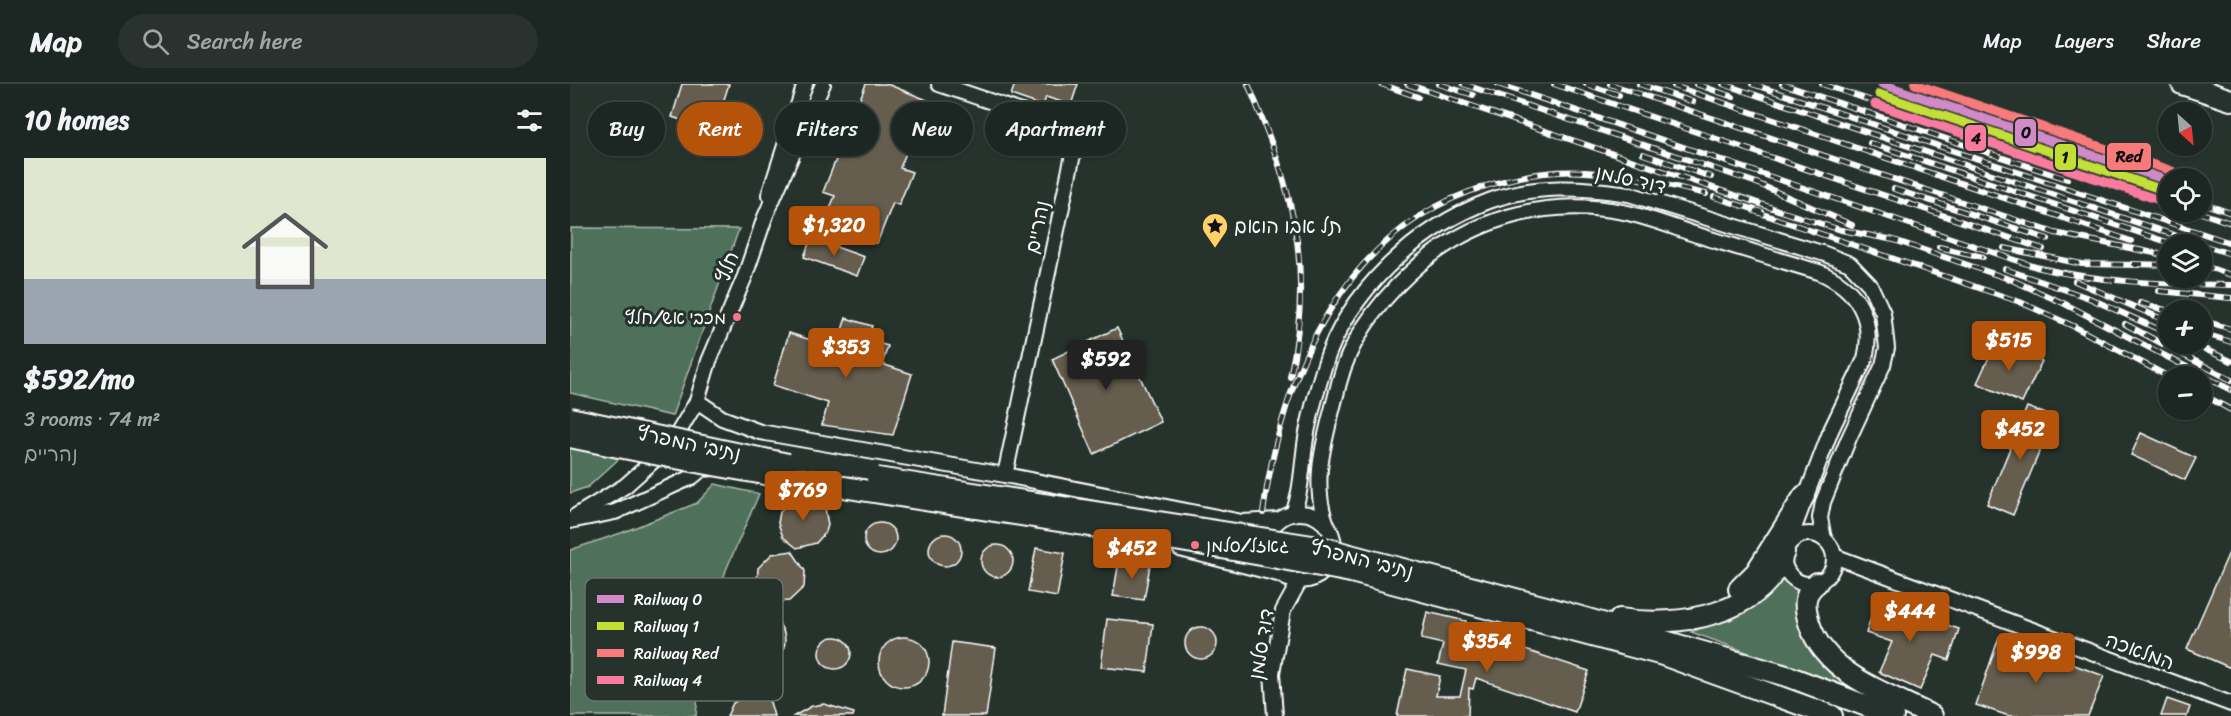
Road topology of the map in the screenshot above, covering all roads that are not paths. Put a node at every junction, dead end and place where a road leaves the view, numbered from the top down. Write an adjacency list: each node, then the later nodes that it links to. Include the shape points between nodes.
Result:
1 (805, 84): 6 (street)
2 (823, 84): 6 (street, חלץ)
3 (939, 84): 10 (street, נהריים, via 1078,131)
4 (2182, 84): 5 (highway)
5 (2231, 100)
6 (765, 217): 7 (street, חלץ)
7 (697, 401): 10 (street, via 722,418 759,432); 14 (street, חלץ, via 661,454 625,486)
8 (570, 418): 21 (highway, נתיבי המפרץ, bridge, via 773,461 1313,546)
9 (570, 437): 21 (highway, נתיבי המפרץ, bridge, via 667,458)
10 (1005, 475): 15 (street)
11 (1804, 496): 17 (street, דוד סלמן, via 1868,347 1865,318 1854,296 1839,281 1819,272 1625,213 1566,207 1496,219 1468,234 1418,266 1374,311 1342,372 1325,439 1319,502); 19 (street, דוד סלמן, via 1800,518); 26 (highway, via 1756,572 1734,594)
12 (1293, 514): 13 (street); 17 (street, via 1314,516); 18 (street, דוד סלמן, via 1306,435 1324,366 1344,322 1375,279 1428,234 1489,201 1539,190 1597,189 1629,194 1825,254 1850,264 1870,285 1883,313 1887,348 1823,501 1820,518)
13 (1279, 520): 15 (street); 22 (street, via 1266,547 1267,557)
14 (570, 521): 16 (street, via 615,512 711,468)
15 (1242, 522): 16 (street, via 1221,530 1198,532 1108,516)
16 (1086, 526): 22 (street)
17 (1329, 529): 23 (street, via 1334,539 1332,560 1319,576)
18 (1824, 539): 19 (street, via 1809,534 1794,538); 20 (street)
19 (1786, 548): 24 (street, via 1788,575 1801,583); 26 (highway, via 1779,568 1742,600 1696,620)
20 (1834, 556): 24 (street, via 1830,573); 27 (street, המלאכה)
21 (1351, 564): 25 (highway, נתיבי המפרץ); 28 (highway, נתיבי המפרץ, via 1663,655)
22 (1278, 574): 23 (street)
23 (1299, 582): 29 (street, דוד סלמן, via 1283,611 1272,674)
24 (1817, 583): 31 (highway, via 1809,589 1805,601 1817,643 1827,655 1851,675)
25 (1546, 607): 26 (highway, via 1632,621); 30 (highway, נתיבי המפרץ, via 1790,677)
26 (1673, 623)
27 (2231, 704)
28 (1830, 715)
29 (1275, 716)
30 (1893, 716)
31 (1932, 716)

